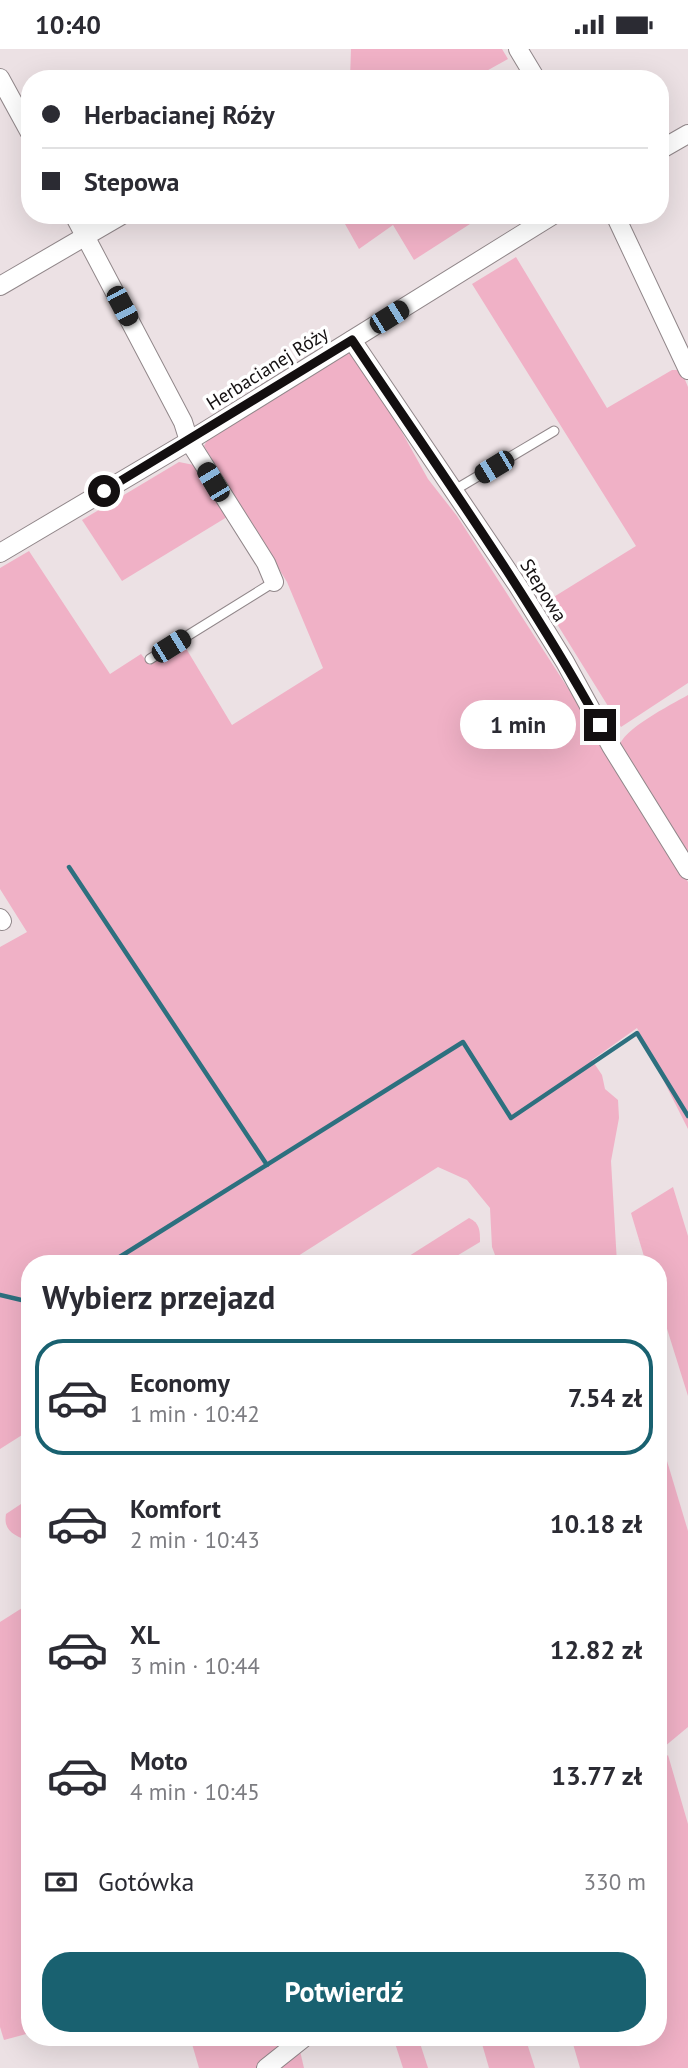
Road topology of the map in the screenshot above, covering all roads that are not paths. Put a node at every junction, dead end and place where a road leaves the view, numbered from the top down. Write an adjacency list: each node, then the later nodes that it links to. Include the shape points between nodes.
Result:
1 (518, 49): 2 (street)
2 (531, 70)
3 (0, 78): 4 (street)
4 (21, 116)
5 (688, 134): 6 (street)
6 (669, 146)
7 (79, 224): 11 (street)
8 (106, 224): 11 (street)
9 (539, 224): 13 (street, Herbacianej Róży)
10 (619, 224): 14 (street)
11 (85, 236): 12 (street); 16 (street)
12 (0, 286)
13 (352, 340): 16 (street, Herbacianej Róży); 17 (street, Stepowa)
14 (688, 370)
15 (554, 431): 17 (lane)
16 (189, 441): 18 (street, Herbacianej Róży); 19 (street)
17 (453, 491): 21 (street, Stepowa, via 559,651)
18 (0, 553)
19 (274, 582): 20 (lane)
20 (150, 659)
21 (688, 870)
22 (294, 2046): 23 (street)
23 (266, 2068)

